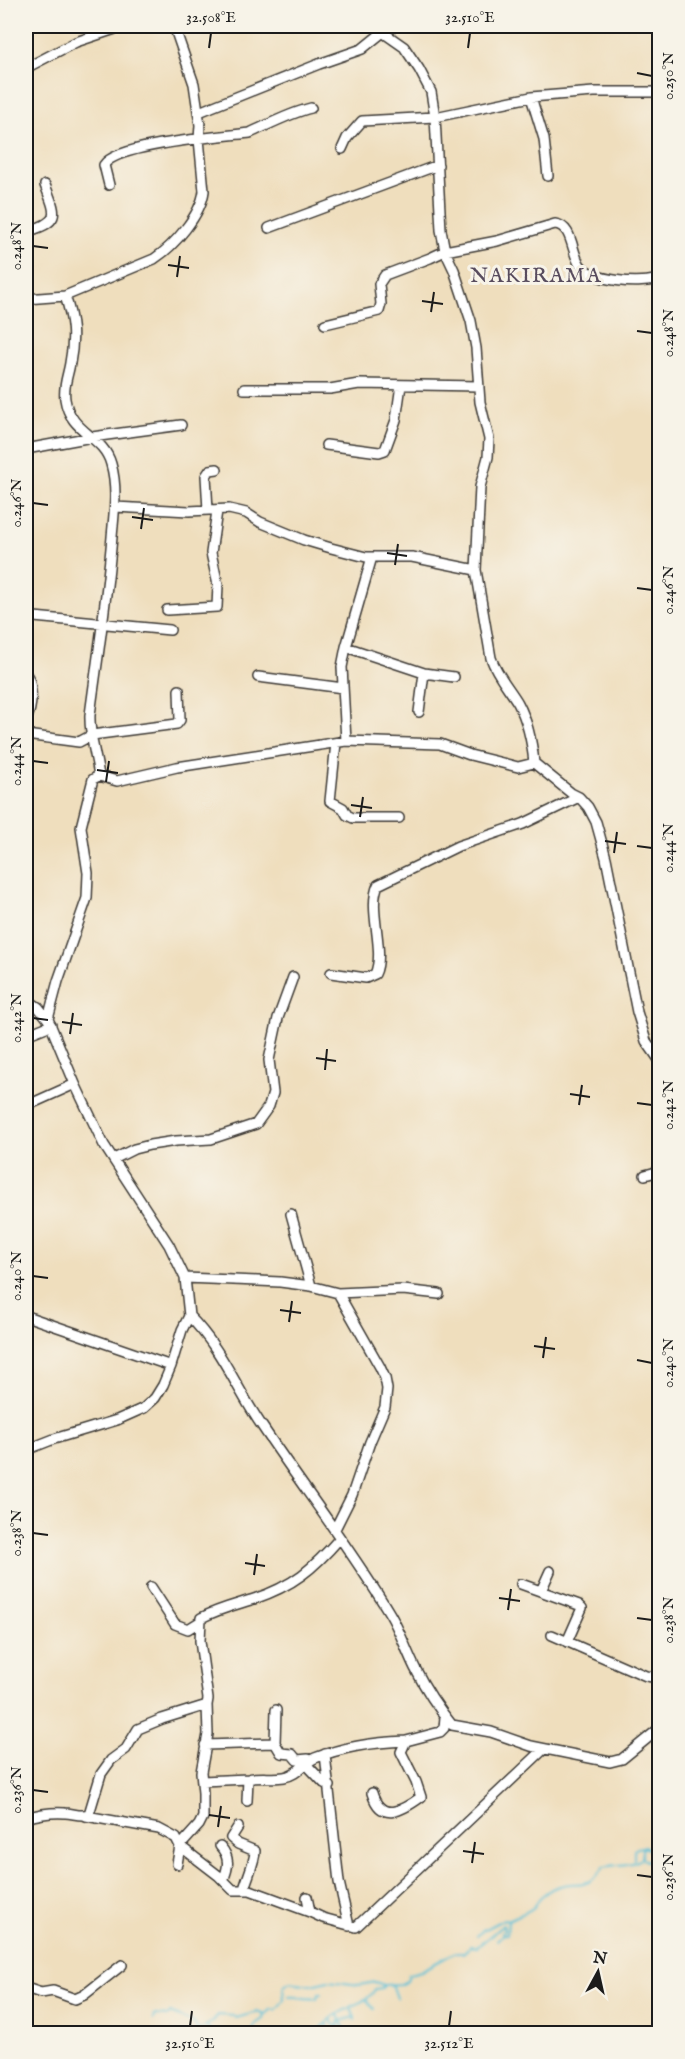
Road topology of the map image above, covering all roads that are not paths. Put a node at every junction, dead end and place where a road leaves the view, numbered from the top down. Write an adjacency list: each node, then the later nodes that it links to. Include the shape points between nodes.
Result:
1 (124, 26): 5 (street, via 76,42)
2 (174, 26): 9 (street, via 194,84)
3 (374, 26): 4 (street)
4 (383, 32): 9 (street, via 362,49); 10 (street, via 404,47 420,69 431,93)
5 (26, 68)
6 (660, 92): 7 (street, via 594,92)
7 (531, 98): 10 (street); 14 (street, via 544,139)
8 (311, 108): 11 (street, via 293,112 250,133)
9 (198, 112): 11 (street)
10 (435, 117): 12 (street, via 362,122); 13 (street)
11 (199, 139): 16 (street, via 145,147 107,160 104,165); 21 (street, via 203,202 180,234 154,260)
12 (342, 149)
13 (438, 165): 17 (street); 19 (street)
14 (548, 176)
15 (45, 185): 18 (street, via 55,215 47,224)
16 (109, 185)
17 (268, 228)
18 (26, 232)
19 (445, 250): 20 (street, via 558,224 567,231 581,268 630,283); 23 (street, via 382,278 379,311); 25 (street, via 471,321)
20 (660, 278)
21 (65, 296): 22 (street); 28 (street, via 74,331 64,397 75,424)
22 (26, 299)
23 (325, 324)
24 (400, 385): 25 (street); 26 (street); 29 (street, via 396,420 386,450)
25 (479, 386): 35 (street, via 489,439 480,487)
26 (244, 389)
27 (181, 425): 28 (street)
28 (92, 436): 30 (street); 32 (street, via 111,465)
29 (326, 445)
30 (26, 449)
31 (217, 469): 33 (street, via 206,476)
32 (115, 507): 33 (street); 38 (street)
33 (212, 511): 34 (street, via 230,509 246,513 304,540); 36 (street, via 211,553 218,585 217,607)
34 (372, 557): 35 (street, via 412,557); 40 (street)
35 (476, 570): 52 (street, via 491,658 524,716)
36 (167, 610)
37 (33, 617): 38 (street)
38 (103, 624): 39 (street); 50 (street, via 90,715)
39 (170, 630)
40 (346, 647): 41 (street); 45 (street)
41 (424, 673): 44 (street); 47 (street)
42 (26, 674): 48 (street, via 31,696)
43 (258, 677): 45 (street)
44 (454, 677)
45 (343, 688): 51 (street)
46 (179, 690): 50 (street, via 177,724)
47 (419, 712)
48 (26, 720)
49 (26, 735): 50 (street, via 79,742)
50 (92, 735): 53 (street)
51 (341, 742): 52 (street, via 440,744 518,767); 53 (street, via 177,767 117,781); 55 (street, via 330,801 353,818)
52 (534, 763): 54 (street)
53 (99, 776): 59 (street, via 93,779 81,827 88,873 87,898)
54 (579, 797): 56 (street, via 522,824 458,846 378,885 377,970 366,978); 63 (street, via 588,807 600,835 637,1012 646,1041)
55 (399, 818)
56 (331, 973)
57 (293, 977): 66 (street, via 278,1018 269,1060 273,1093 256,1124 210,1139 150,1145)
58 (26, 999): 60 (street)
59 (53, 1000): 60 (street); 61 (street)
60 (38, 1007): 61 (street)
61 (49, 1022): 62 (street); 64 (street)
62 (26, 1035)
63 (660, 1061)
64 (75, 1084): 65 (street); 66 (street)
65 (26, 1106)
66 (114, 1159): 70 (street, via 170,1245)
67 (660, 1171): 68 (street)
68 (645, 1175)
69 (291, 1214): 71 (street)
70 (185, 1278): 71 (street); 75 (street)
71 (311, 1286): 72 (street)
72 (338, 1293): 73 (street, via 403,1290); 78 (street, via 380,1367 387,1389 385,1407)
73 (439, 1294)
74 (26, 1316): 76 (street)
75 (189, 1316): 76 (street); 78 (street, via 217,1348 261,1426)
76 (171, 1366): 77 (street, via 155,1398 144,1408)
77 (26, 1450)
78 (335, 1529): 79 (street)
79 (340, 1538): 84 (street, via 316,1565 291,1583 222,1608); 90 (street, via 391,1615 430,1695)
80 (550, 1571): 83 (street)
81 (521, 1584): 83 (street)
82 (151, 1587): 84 (street, via 175,1624 188,1629)
83 (541, 1591): 86 (street, via 582,1608)
84 (201, 1621): 88 (street)
85 (552, 1635): 86 (street)
86 (567, 1642): 87 (street, via 646,1676)
87 (660, 1678)
88 (207, 1705): 94 (street); 103 (street, via 138,1729 126,1749 101,1774 92,1810)
89 (276, 1710): 93 (street)
90 (446, 1717): 92 (street, via 440,1732); 95 (street, via 452,1725)
91 (660, 1728): 95 (street, via 617,1761)
92 (406, 1741): 96 (street); 101 (street, via 401,1752 421,1797 398,1812 386,1811 376,1804)
93 (275, 1743): 94 (street); 97 (street, via 280,1753 292,1754 297,1760 308,1758)
94 (205, 1745): 99 (street)
95 (544, 1749): 113 (street, via 356,1927)
96 (325, 1754): 97 (street); 100 (street)
97 (307, 1762): 98 (street, via 298,1772 285,1777); 100 (street)
98 (248, 1779): 99 (street); 102 (street)
99 (202, 1781): 106 (street, via 203,1817)
100 (330, 1786): 113 (street, via 339,1882)
101 (372, 1793)
102 (247, 1801)
103 (86, 1816): 104 (street, via 43,1813); 106 (street, via 159,1829 176,1838)
104 (26, 1818)
105 (238, 1827): 110 (street, via 231,1838 255,1851)
106 (180, 1846): 108 (street); 109 (street)
107 (220, 1846): 109 (street, via 229,1864)
108 (177, 1864)
109 (223, 1880): 110 (street, via 233,1890)
110 (244, 1889): 112 (street)
111 (307, 1897): 112 (street)
112 (310, 1912): 113 (street)
113 (349, 1926)
114 (122, 1965): 115 (street, via 75,2000)
115 (26, 1988)

